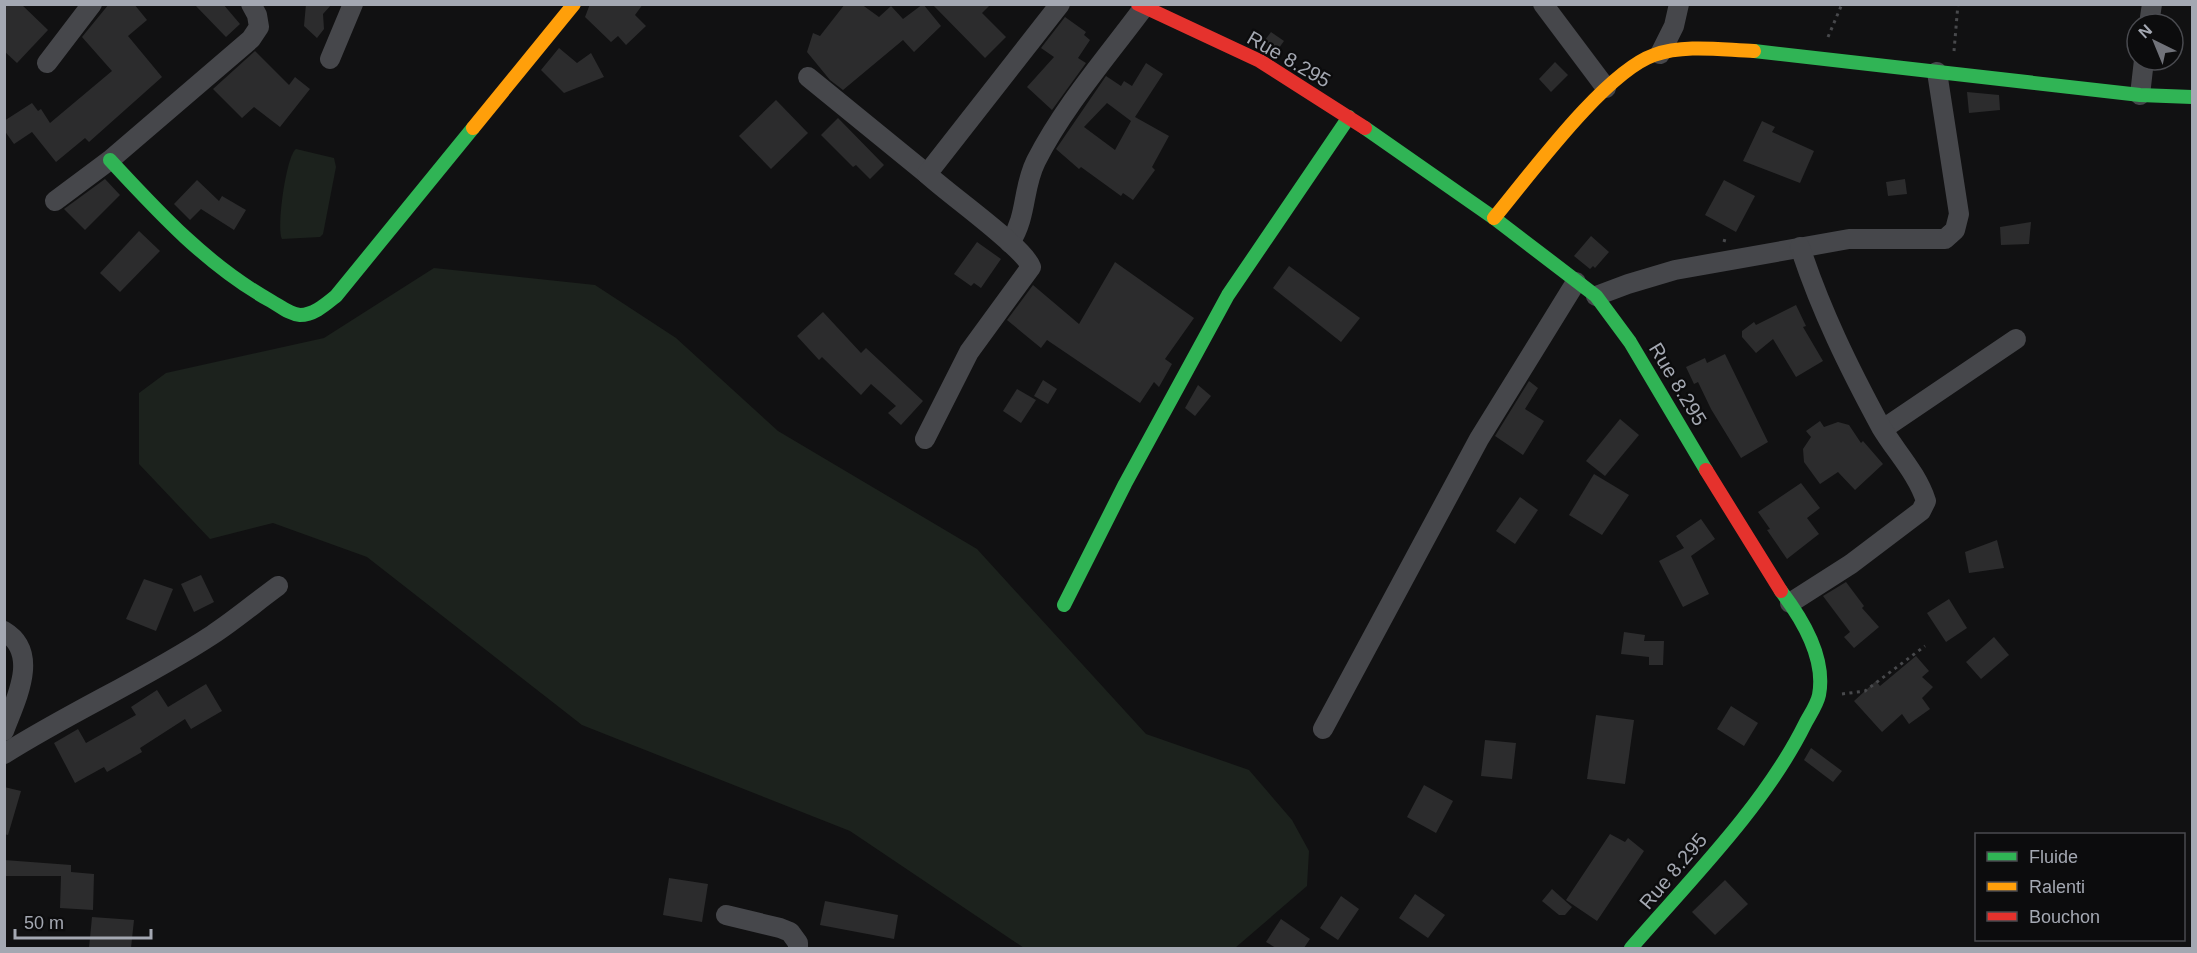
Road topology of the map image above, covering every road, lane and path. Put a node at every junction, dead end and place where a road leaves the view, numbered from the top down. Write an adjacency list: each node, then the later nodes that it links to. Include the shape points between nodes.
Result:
1 (92, 4): 14 (street)
2 (251, 4): 22 (street, via 259,27 251,39)
3 (353, 4): 13 (street)
4 (574, 4): 22 (street, via 336,296 316,311 296,315 242,285 188,243)
5 (1060, 4): 23 (street)
6 (1543, 4): 18 (street)
7 (1679, 4): 11 (street, via 1674,26)
8 (1842, 4): 12 (path)
9 (1958, 4): 16 (path)
10 (1141, 6): 21 (street, Rue 8.295, via 1260,61); 26 (street, via 1049,136 1029,178 1020,226)
11 (1660, 54): 12 (street, via 1686,49); 18 (street, via 1624,72)
12 (1819, 58): 16 (street)
13 (330, 59)
14 (47, 63)
15 (2143, 72): 19 (street)
16 (1944, 73): 19 (street); 27 (street, via 1959,214 1955,230 1945,239 1850,239)
17 (808, 78): 23 (street)
18 (1606, 88): 25 (street)
19 (2140, 95): 20 (street)
20 (2193, 97)
21 (1349, 117): 25 (street, Rue 8.295); 35 (street, via 1228,295)
22 (110, 160): 24 (street)
23 (927, 174): 26 (street)
24 (55, 201)
25 (1494, 218): 28 (street, Rue 8.295)
26 (1010, 243): 32 (street, via 1031,267 969,352)
27 (1800, 247): 29 (street, via 1676,270); 31 (street, via 1834,340)
28 (1576, 282): 29 (street, Rue 8.295); 39 (street, via 1479,439)
29 (1596, 296): 34 (street, Rue 8.295, via 1630,342 1768,574)
30 (2016, 339): 31 (street)
31 (1883, 429): 34 (street, via 1921,486 1926,501 1921,511 1851,564)
32 (925, 439)
33 (278, 586): 41 (street, via 212,635)
34 (1790, 603): 38 (street, Rue 8.295, via 1818,655)
35 (1064, 605)
36 (4, 631): 40 (street, via 12,636 22,654 24,675)
37 (1925, 646): 38 (path, via 1865,691)
38 (1819, 696): 43 (street, Rue 8.295, via 1794,746 1775,773)
39 (1323, 729)
40 (4, 731)
41 (4, 754)
42 (726, 915): 44 (street, via 790,932)
43 (1638, 946)
44 (798, 948)

